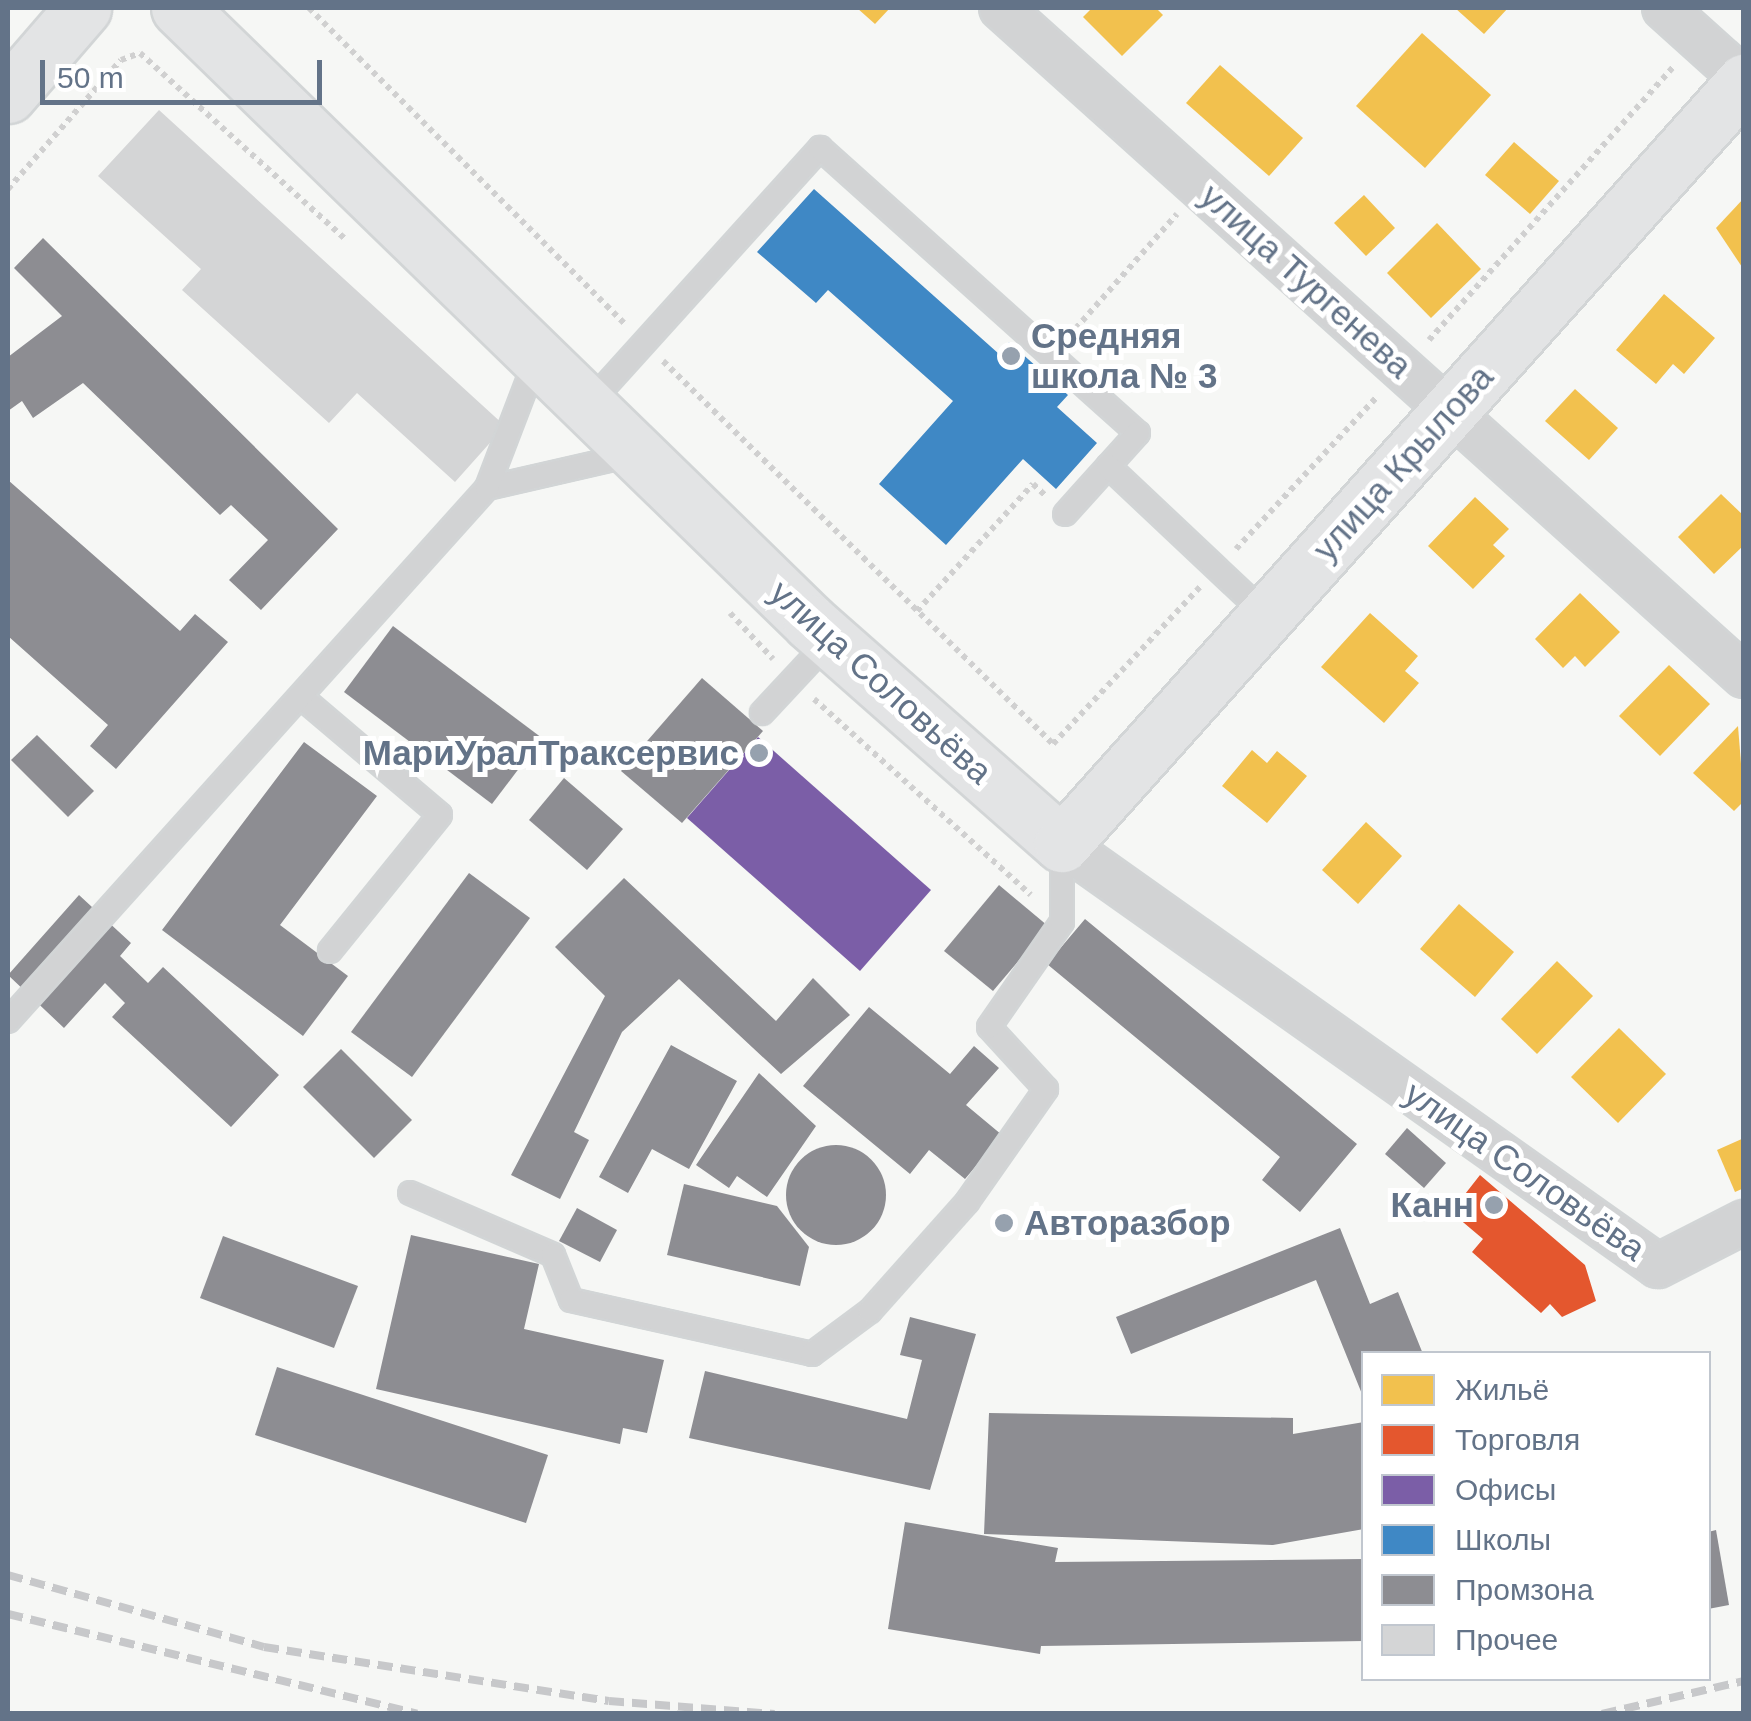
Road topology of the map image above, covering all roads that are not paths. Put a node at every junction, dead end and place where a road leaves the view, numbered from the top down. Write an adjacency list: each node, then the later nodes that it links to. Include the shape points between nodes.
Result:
1 (83, 8): 6 (main road)
2 (179, 8): 7 (main road, улица Соловьёва)
3 (1000, 8): 9 (street, улица Тургенева)
4 (1664, 8): 5 (street)
5 (1744, 81): 9 (main road, улица Крылова)
6 (8, 94)
7 (537, 357): 8 (main road, улица Соловьёва); 12 (lane)
8 (588, 406): 10 (main road, улица Соловьёва); 11 (lane, via 820,148 1138,433)
9 (1450, 410): 14 (main road, улица Крылова); 16 (street, улица Тургенева)
10 (637, 454): 12 (lane); 15 (main road, улица Соловьёва)
11 (1108, 466): 13 (lane); 14 (lane)
12 (488, 488): 17 (lane)
13 (1065, 514)
14 (1266, 615): 19 (main road, улица Крылова)
15 (830, 640): 18 (lane); 19 (main road, улица Соловьёва)
16 (1744, 676)
17 (301, 697): 20 (lane, via 440,815); 21 (lane)
18 (762, 713)
19 (1062, 844): 22 (lane, via 1062,922 989,1027 1046,1089 955,1216 870,1311 812,1354 571,1300 553,1255); 23 (street, улица Соловьёва, via 1658,1266)
20 (330, 952)
21 (8, 1021)
22 (410, 1193)
23 (1744, 1222)

